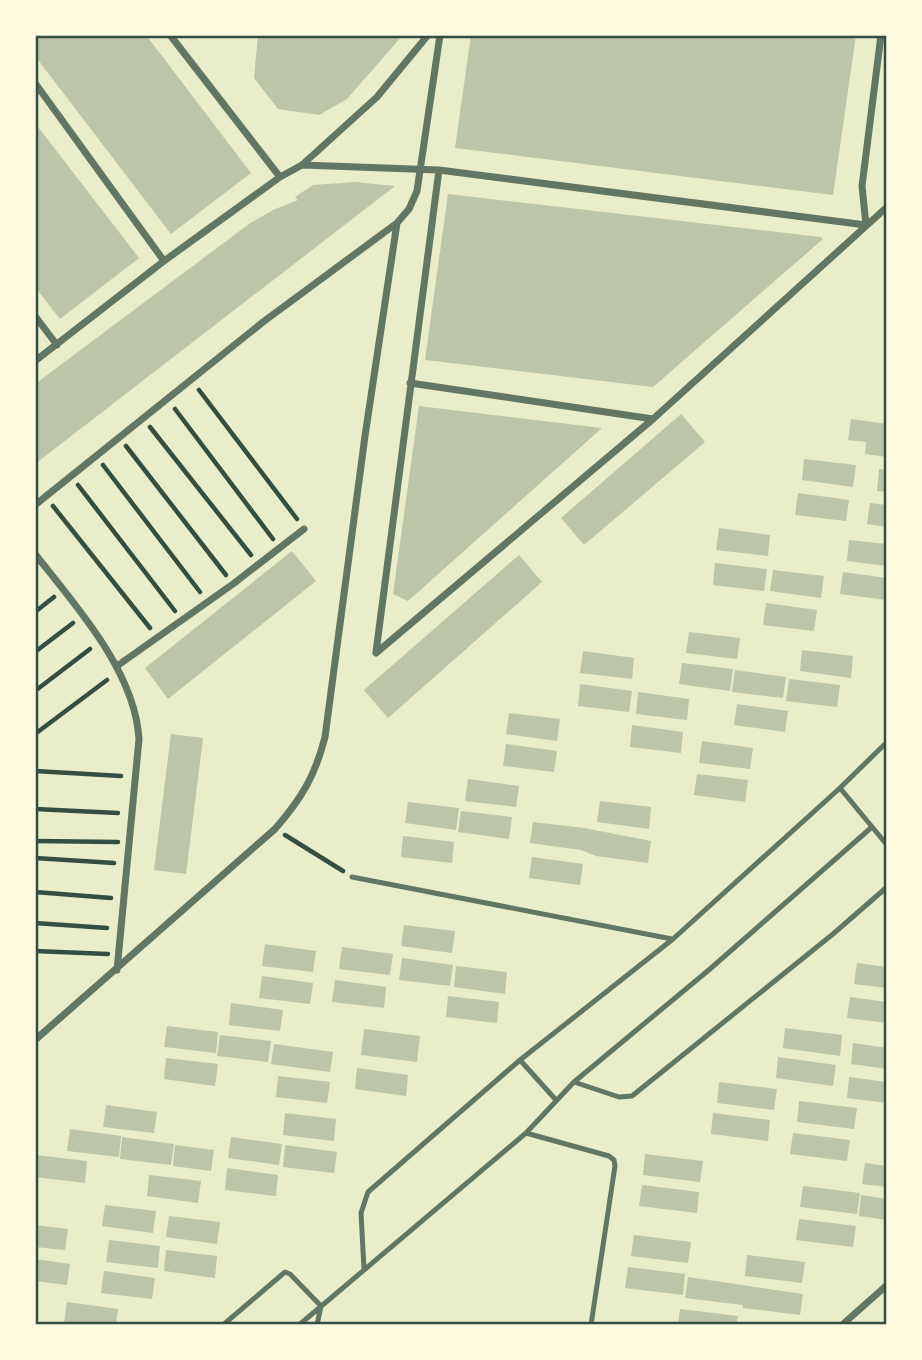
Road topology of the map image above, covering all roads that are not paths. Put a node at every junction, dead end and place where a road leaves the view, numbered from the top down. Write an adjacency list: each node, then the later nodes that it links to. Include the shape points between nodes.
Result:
1 (170, 35): 9 (street)
2 (428, 35): 6 (street, via 377,97)
3 (440, 35): 7 (street)
4 (881, 35): 12 (street, via 862,186)
5 (35, 82): 13 (street)
6 (302, 165): 7 (street); 9 (street)
7 (422, 169): 8 (street); 11 (street, via 409,209)
8 (439, 170): 12 (street); 17 (street)
9 (280, 177): 13 (street)
10 (887, 208): 12 (street)
11 (397, 223): 19 (street, via 263,322); 30 (street, via 325,737 317,767 275,829)
12 (866, 225): 18 (street)
13 (164, 261): 15 (street)
14 (35, 316): 15 (street)
15 (57, 345): 16 (street)
16 (35, 361)
17 (410, 383): 18 (street); 18 (street, via 376,653)
18 (653, 419)
19 (35, 505)
20 (304, 529): 22 (street)
21 (35, 554): 22 (street)
22 (118, 668): 30 (street, via 132,700 139,739)
23 (887, 742): 24 (lane)
24 (840, 788): 25 (lane); 29 (lane)
25 (872, 827): 26 (lane); 33 (lane)
26 (887, 845)
27 (352, 877): 29 (lane)
28 (887, 887): 33 (lane, via 632,1096 619,1097)
29 (673, 939): 32 (lane)
30 (117, 970): 31 (street)
31 (35, 1040)
32 (520, 1060): 34 (lane); 36 (lane, via 368,1192 361,1213)
33 (574, 1082): 34 (lane)
34 (556, 1100): 35 (lane)
35 (526, 1133): 36 (lane); 42 (lane, via 614,1160)
36 (364, 1269): 38 (lane)
37 (887, 1285): 43 (street)
38 (321, 1306): 39 (lane, via 285,1272); 40 (lane); 41 (lane)
39 (223, 1325)
40 (299, 1325)
41 (317, 1325)
42 (591, 1325)
43 (842, 1325)

